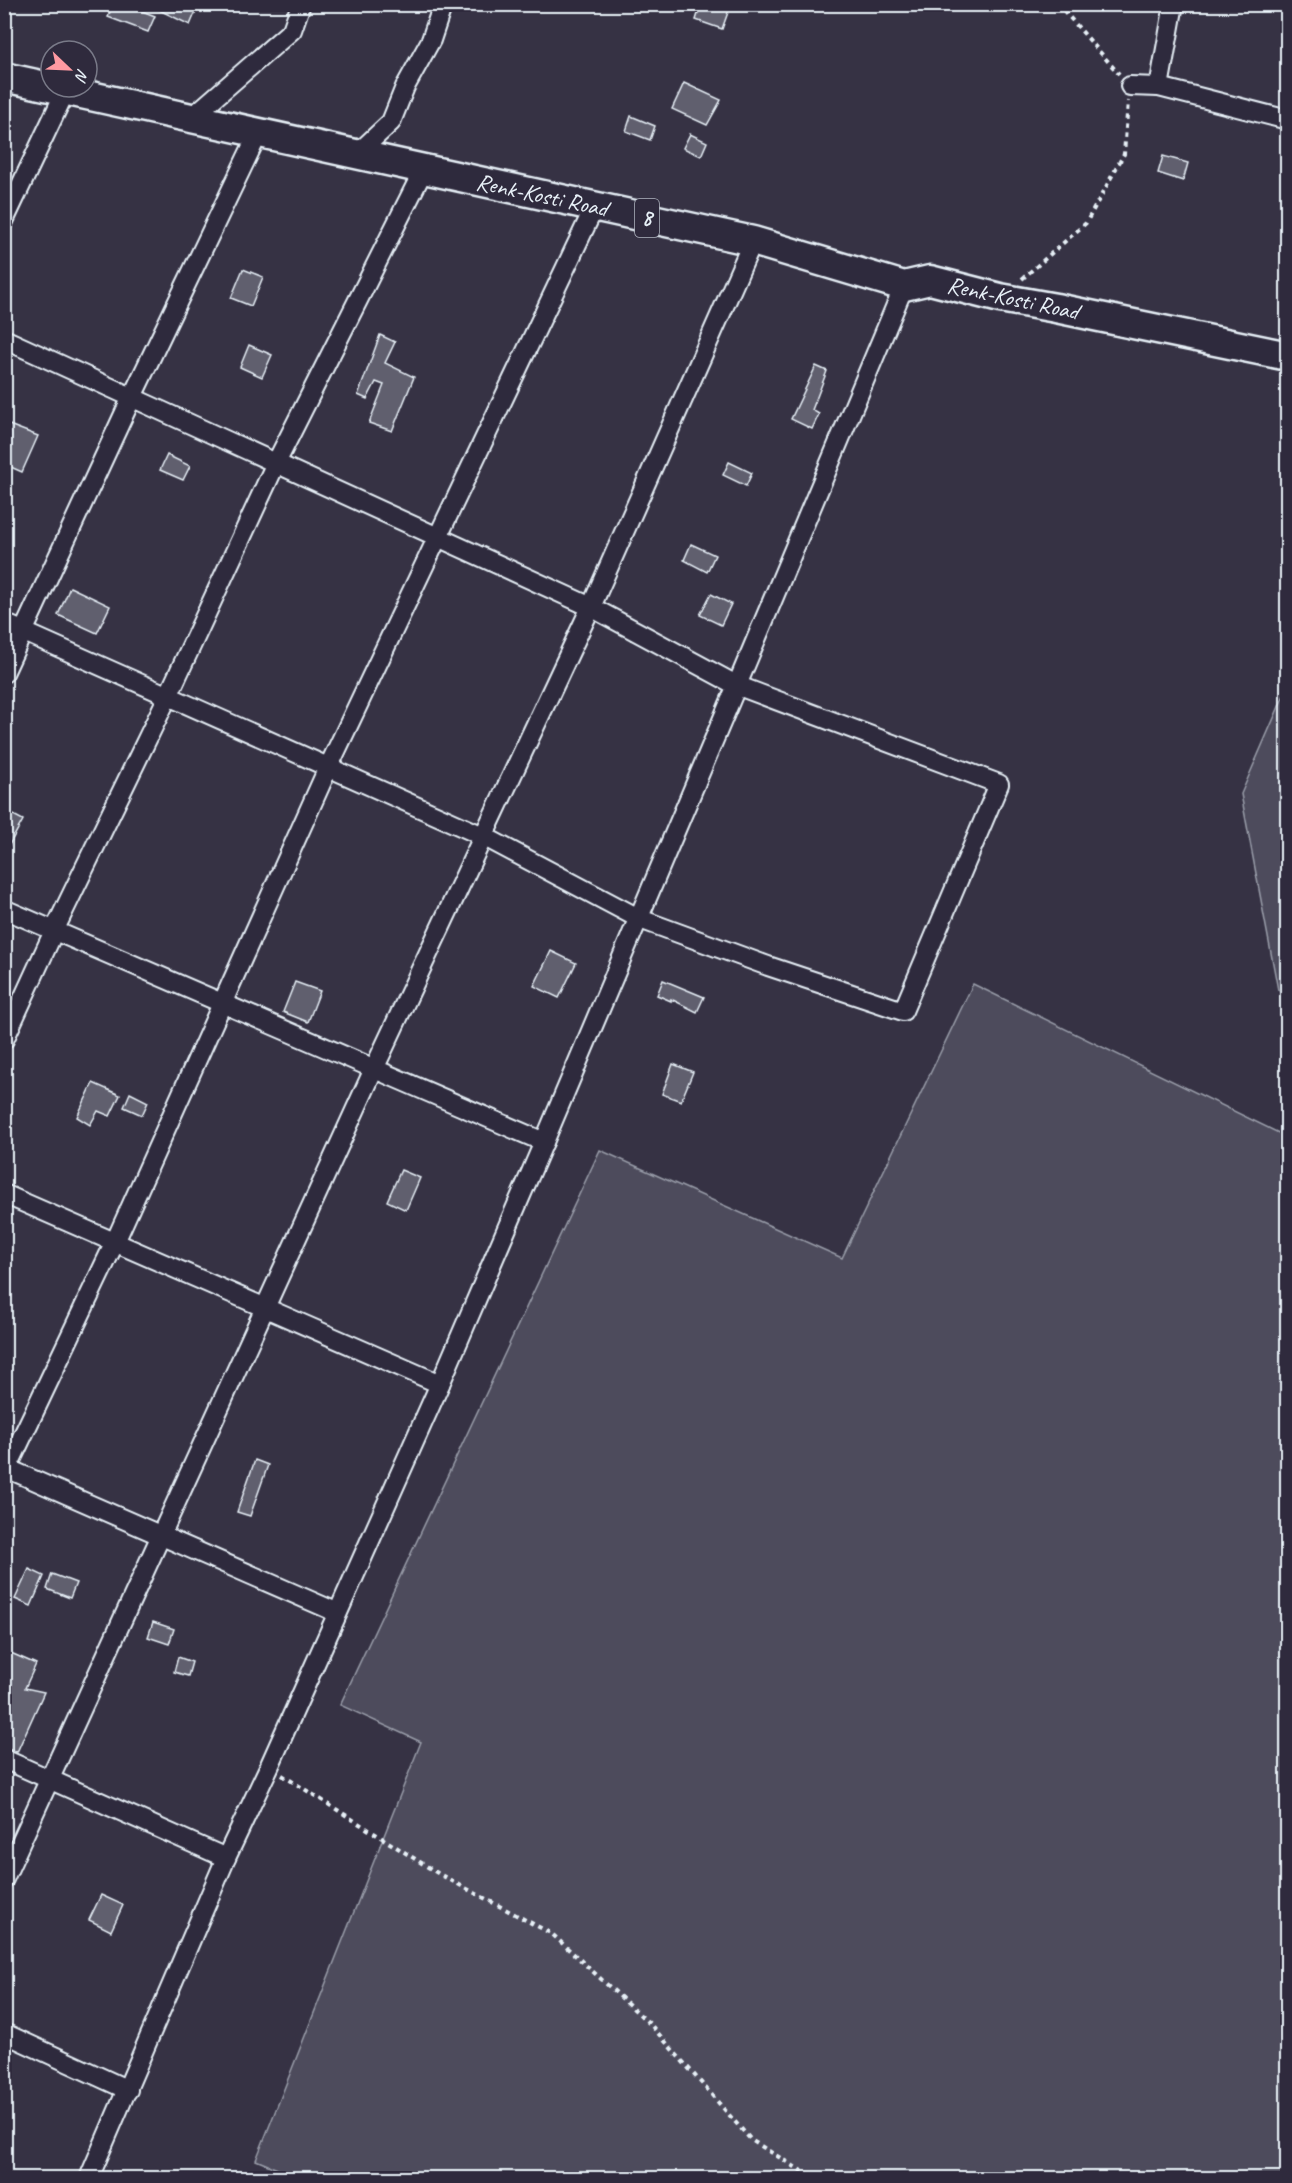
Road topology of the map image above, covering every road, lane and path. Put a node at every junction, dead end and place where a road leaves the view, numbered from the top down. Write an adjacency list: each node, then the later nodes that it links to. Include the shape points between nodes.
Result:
1 (301, 4): 11 (street, via 292,30)
2 (444, 4): 14 (street, via 391,122)
3 (1058, 4): 7 (path)
4 (1174, 4): 8 (street)
5 (4, 77): 6 (main road, Renk-Kosti Road / 8)
6 (39, 84)
7 (1130, 86): 8 (street); 20 (path, via 1124,154 1086,223)
8 (1159, 87): 12 (street)
9 (99, 97): 11 (main road, Renk-Kosti Road / 8)
10 (62, 99): 17 (street)
11 (191, 118): 13 (main road, Renk-Kosti Road / 8)
12 (1287, 120)
13 (259, 132): 14 (main road, Renk-Kosti Road / 8); 23 (street)
14 (357, 154): 15 (main road, Renk-Kosti Road / 8)
15 (424, 169): 16 (main road, Renk-Kosti Road / 8); 24 (street)
16 (595, 206): 18 (main road, Renk-Kosti Road / 8); 25 (street)
17 (4, 221)
18 (753, 241): 19 (main road, Renk-Kosti Road / 8); 26 (street)
19 (904, 286): 20 (main road, Renk-Kosti Road / 8, via 930,280); 30 (street)
20 (1000, 298): 22 (main road, Renk-Kosti Road / 8)
21 (4, 339): 23 (street)
22 (1287, 356)
23 (132, 397): 24 (street); 28 (street)
24 (276, 463): 25 (street); 31 (street)
25 (438, 537): 26 (street); 32 (street)
26 (591, 607): 30 (street); 33 (street)
27 (4, 623): 28 (street)
28 (25, 632): 29 (street); 31 (street)
29 (4, 674)
30 (736, 685): 35 (street); 35 (street, via 999,784 903,1011)
31 (168, 696): 32 (street); 36 (street)
32 (328, 768): 33 (street); 37 (street)
33 (483, 836): 35 (street); 39 (street)
34 (4, 909): 36 (street)
35 (640, 919): 40 (street)
36 (54, 931): 37 (street); 38 (street)
37 (222, 1003): 39 (street); 42 (street)
38 (4, 1040)
39 (374, 1069): 40 (street); 43 (street)
40 (544, 1142): 44 (street)
41 (4, 1194): 42 (street)
42 (115, 1242): 43 (street); 45 (street)
43 (266, 1308): 44 (street); 46 (street)
44 (440, 1384): 47 (street)
45 (6, 1470): 46 (street)
46 (160, 1535): 47 (street); 50 (street)
47 (336, 1612): 49 (street)
48 (4, 1759): 50 (street)
49 (269, 1767): 51 (street); 56 (path, via 439,1874 552,1934 650,2024 751,2140)
50 (49, 1779): 51 (street); 52 (street)
51 (226, 1858): 54 (street)
52 (4, 1879)
53 (4, 2033): 54 (street)
54 (128, 2090): 55 (street)
55 (90, 2178)
56 (813, 2178)

